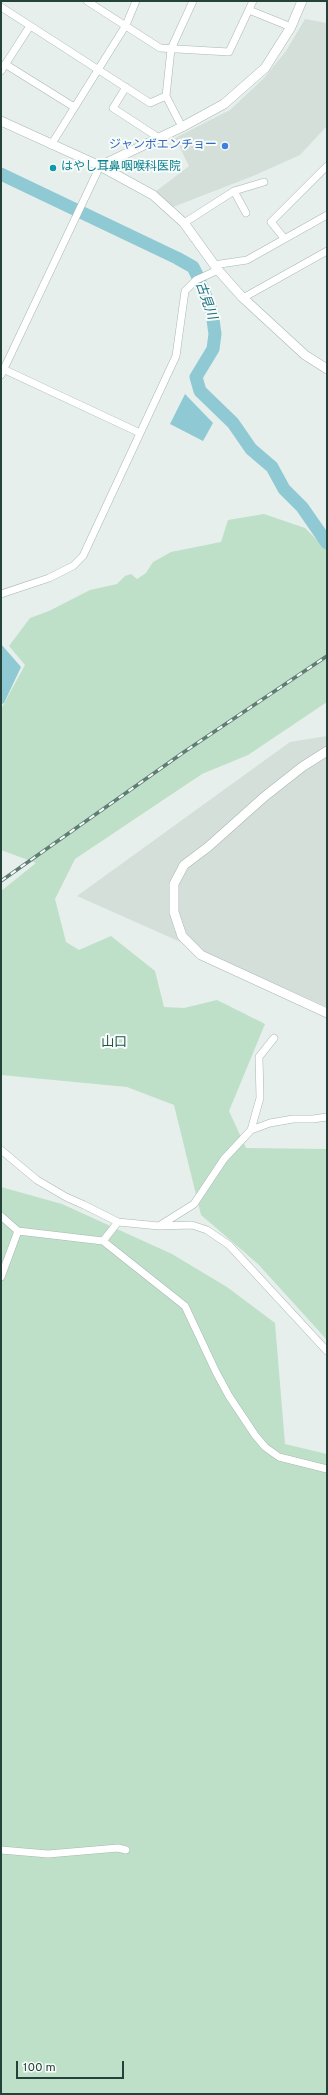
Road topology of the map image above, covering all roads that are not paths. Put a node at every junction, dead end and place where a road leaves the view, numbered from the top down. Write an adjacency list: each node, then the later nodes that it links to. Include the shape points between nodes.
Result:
1 (87, 1): 9 (street)
2 (136, 1): 9 (street)
3 (193, 1): 11 (street)
4 (253, 1): 7 (street)
5 (302, 1): 10 (street)
6 (1, 7): 8 (street)
7 (249, 10): 10 (street); 11 (street, via 229,52)
8 (30, 26): 12 (street); 13 (street)
9 (126, 26): 11 (street, via 160,48); 13 (street)
10 (291, 27): 19 (street, via 265,68 224,104)
11 (171, 49): 16 (street)
12 (5, 64): 14 (street); 17 (street)
13 (98, 68): 15 (street); 17 (street)
14 (1, 71)
15 (126, 87): 16 (street, via 150,103); 20 (street, via 113,108)
16 (166, 96): 19 (street)
17 (74, 107): 21 (street)
18 (1, 121): 21 (street)
19 (182, 127): 20 (street)
20 (159, 138): 22 (street)
21 (51, 145): 22 (street)
22 (100, 166): 28 (street, via 153,195); 34 (street)
23 (327, 166): 29 (street, via 271,222)
24 (264, 182): 25 (street)
25 (234, 191): 26 (street); 28 (street)
26 (246, 213)
27 (327, 215): 29 (street)
28 (184, 223): 31 (street)
29 (284, 238): 31 (street, via 247,260)
30 (327, 251): 32 (street)
31 (216, 267): 32 (street); 35 (street, via 188,286 184,296 176,356)
32 (243, 298): 33 (street, via 305,355)
33 (327, 369)
34 (2, 371): 35 (street)
35 (140, 433): 36 (street, via 83,556 74,566 49,578)
36 (1, 594)
37 (327, 751): 38 (street, via 264,797 184,865 174,884 174,912 182,936 201,955)
38 (327, 1013)
39 (274, 1038): 41 (street, via 259,1057 260,1098)
40 (327, 1117): 41 (street, via 285,1120)
41 (251, 1130): 45 (street, via 224,1158 194,1204)
42 (1, 1150): 44 (street, via 37,1180)
43 (1, 1216): 46 (street)
44 (118, 1222): 45 (street); 47 (street)
45 (159, 1226): 49 (street, via 192,1225 207,1230 229,1245)
46 (18, 1231): 47 (street); 48 (street)
47 (103, 1241): 50 (street, via 185,1306 229,1396 265,1447 279,1457)
48 (1, 1277)
49 (327, 1351)
50 (327, 1470)
51 (1, 1850): 52 (street, via 48,1854 118,1848)
52 (126, 1850)

